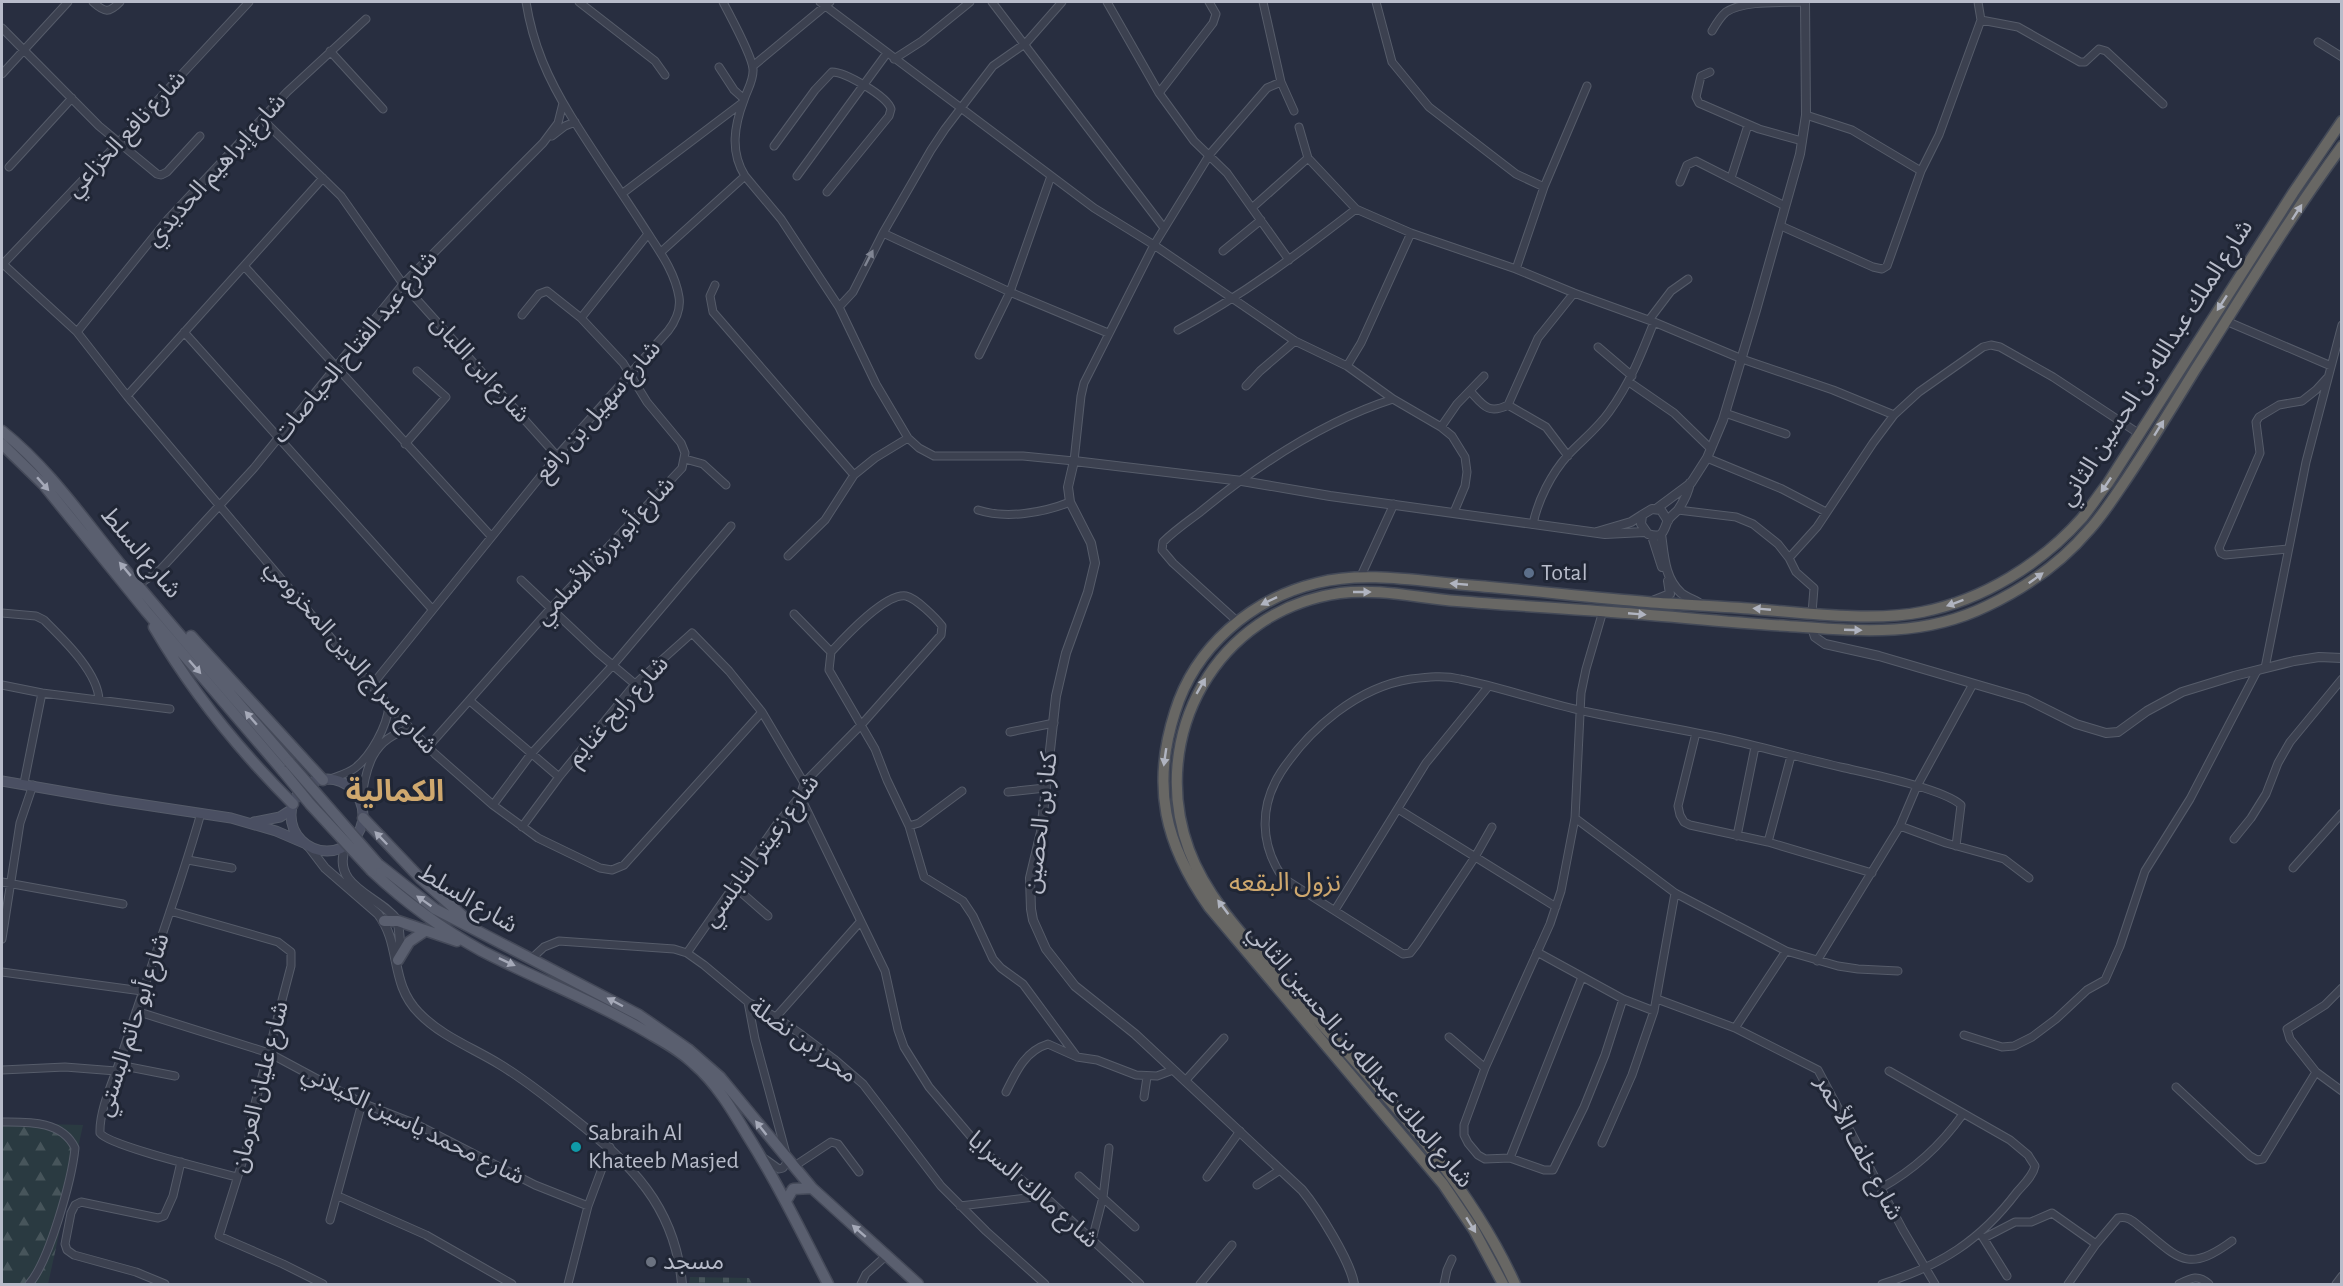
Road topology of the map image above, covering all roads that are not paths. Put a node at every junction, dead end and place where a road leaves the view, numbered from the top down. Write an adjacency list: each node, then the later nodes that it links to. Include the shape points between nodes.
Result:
1 (68, 2): 24 (street)
2 (93, 2): 3 (street, via 107,12)
3 (120, 2)
4 (249, 2): 54 (street, شارع نافع الخزاعي)
5 (526, 2): 40 (street, via 533,40)
6 (579, 2): 33 (street, via 655,61)
7 (723, 2): 29 (street)
8 (970, 2): 28 (street)
9 (992, 2): 23 (street)
10 (1062, 2): 23 (street)
11 (1107, 2): 37 (street)
12 (1209, 2): 37 (street, via 1216,14 1213,23)
13 (1263, 2): 34 (street)
14 (1376, 2): 67 (street, via 1392,62 1429,107 1516,174)
15 (1805, 2): 21 (street, via 1735,8 1721,16); 45 (street)
16 (1978, 2): 19 (street)
17 (825, 3): 26 (street); 29 (street)
18 (366, 19): 25 (street, شارع إبراهيم الحديدي)
19 (1981, 20): 41 (street, via 2018,27 2083,63 2103,49); 60 (street)
20 (2, 28): 24 (street)
21 (1712, 31)
22 (2318, 42): 27 (street)
23 (1026, 43): 43 (street, via 993,66); 75 (street)
24 (25, 50): 32 (street); 38 (street)
25 (330, 51): 42 (street); 46 (street, شارع إبراهيم الحديدي)
26 (887, 53): 28 (street); 35 (street)
27 (2342, 57)
28 (894, 59): 43 (street)
29 (753, 66): 39 (street, via 752,81)
30 (719, 67): 39 (street)
31 (1710, 72): 49 (street, via 1701,76 1697,101)
32 (2, 74)
33 (665, 75)
34 (1281, 82): 44 (street); 57 (street, via 1267,88)
35 (864, 85): 55 (street, via 832,72); 62 (street); 68 (street, via 889,103 891,112)
36 (1587, 86): 67 (street)
37 (1159, 93): 57 (street, via 1194,141)
38 (72, 98): 54 (street); 59 (street)
39 (743, 101): 61 (street, via 734,149); 69 (street)
40 (563, 103): 47 (street); 53 (street, شارع عبد الفتاح الحياصات, via 558,123)
41 (2163, 104)
42 (383, 109)
43 (961, 109): 63 (street); 76 (street, via 930,150)
44 (1294, 111)
45 (1806, 115): 52 (street); 60 (street, via 1852,130)
46 (262, 119): 64 (street, شارع ابن اللبان); 103 (street, شارع إبراهيم الحديدي, via 168,219)
47 (573, 119): 53 (street); 69 (street, شارع سهيل بن رافع)
48 (2342, 121): 82 (highway, شارع الملك عبدالله بن الحسين الثاني)
49 (1749, 125): 52 (street); 65 (street)
50 (1299, 127): 58 (street)
51 (201, 136): 54 (street, via 161,175)
52 (1802, 141): 70 (street)
53 (543, 143): 90 (street, شارع عبد الفتاح الحياصات)
54 (118, 144): 85 (street, شارع نافع الخزاعي)
55 (774, 146)
56 (2342, 146): 84 (highway, شارع الملك عبدالله بن الحسين الثاني, one-way to 56)
57 (1210, 154): 71 (street); 75 (street)
58 (1308, 158): 71 (street); 72 (street)
59 (9, 167)
60 (1921, 171): 74 (street, via 1887,266 1882,269)
61 (745, 176): 81 (street); 96 (street, via 781,219)
62 (797, 176)
63 (1051, 176): 79 (street); 93 (street)
64 (324, 178): 86 (street); 90 (street, شارع ابن اللبان, via 364,225)
65 (1731, 178): 66 (street, via 1694,160 1687,165); 70 (street)
66 (1680, 182)
67 (1544, 187): 87 (street)
68 (827, 192)
69 (623, 193): 78 (street, شارع سهيل بن رافع)
70 (1785, 206): 74 (street)
71 (1253, 207): 73 (street)
72 (1356, 209): 77 (street); 83 (street)
73 (1261, 220): 80 (street); 83 (street)
74 (1781, 226): 109 (street)
75 (1164, 228): 79 (street)
76 (882, 233): 93 (street); 96 (street, one-way to 76, via 853,292)
77 (1411, 233): 87 (street); 110 (street)
78 (648, 234): 81 (street, شارع سهيل بن رافع); 98 (street)
79 (1154, 245): 95 (street); 105 (street)
80 (1223, 251)
81 (662, 252): 114 (street, شارع سهيل بن رافع, via 675,281 678,309 672,327)
82 (2254, 254): 84 (highway, via 2257,261); 89 (highway, شارع الملك عبدالله بن الحسين الثاني)
83 (1289, 260): 95 (street)
84 (2265, 261): 92 (highway, شارع الملك عبدالله بن الحسين الثاني)
85 (2, 264): 103 (street, شارع سراج الدين المخزومي)
86 (245, 267): 104 (street); 112 (street)
87 (1516, 269): 94 (street)
88 (1688, 279): 99 (street, via 1671,291)
89 (2237, 279): 92 (highway, via 2246,278); 127 (highway, شارع الملك عبدالله بن الحسين الثاني, one-way to 127)
90 (403, 284): 112 (street, شارع عبد الفتاح الحياصات); 134 (street, شارع ابن اللبان)
91 (715, 285): 138 (street, via 710,296 713,312)
92 (2249, 286): 100 (highway, شارع الملك عبدالله بن الحسين الثاني)
93 (1010, 292): 105 (street); 108 (street)
94 (1574, 293): 99 (street); 122 (street, via 1538,339)
95 (1233, 299): 102 (street); 106 (street)
96 (839, 307): 130 (street, via 876,384)
97 (522, 315): 98 (street, شارع أبو برزة الأسلمي, via 539,294 547,291)
98 (581, 318): 114 (street, شارع أبو برزة الأسلمي)
99 (1651, 321): 109 (street); 117 (street)
100 (2226, 321): 111 (street); 177 (highway, شارع الملك عبدالله بن الحسين الثاني, one-way to 100, via 1931,627 1987,607 2028,584 2084,536 2102,514)
101 (2342, 325): 111 (street)
102 (1178, 330)
103 (77, 332): 120 (street, شارع سراج الدين المخزومي)
104 (184, 332): 120 (street); 129 (street)
105 (1108, 333): 137 (street, via 1082,391)
106 (1295, 341): 110 (street); 118 (street)
107 (1598, 347): 117 (street)
108 (979, 355)
109 (1742, 359): 123 (street); 124 (street)
110 (1347, 366): 121 (street)
111 (2331, 366): 116 (street)
112 (334, 367): 129 (street, شارع عبد الفتاح الحياصات); 132 (street)
113 (417, 371): 132 (street, via 446,398)
114 (631, 375): 134 (street, شارع سهيل بن رافع); 136 (street, شارع أبو برزة الأسلمي, via 647,402 681,443)
115 (1484, 376): 119 (street)
116 (2329, 376): 157 (street); 157 (street, via 2302,401 2279,405 2259,417 2256,422 2260,453 2219,548 2225,555)
117 (1630, 379): 133 (street, via 1674,413); 135 (street, via 1596,429)
118 (1246, 386)
119 (1470, 390): 122 (street, via 1491,410); 125 (street)
120 (127, 396): 144 (street, شارع سراج الدين المخزومي)
121 (1393, 399): 125 (street); 139 (street, via 1342,419)
122 (1508, 405): 135 (street, via 1546,427)
123 (1725, 413): 128 (street); 133 (street)
124 (1894, 415): 127 (street, via 1919,392 1990,345 2053,377); 149 (street)
125 (1441, 427): 148 (street, via 1465,457 1465,486)
126 (2, 431): 163 (main road, شارع السلط, one-way to 126, via 55,483)
127 (2138, 433): 174 (highway, شارع الملك عبدالله بن الحسين الثاني, one-way to 174, via 2082,518 2041,558 2017,574 1972,596 1923,612)
128 (1786, 434)
129 (278, 437): 144 (street, شارع عبد الفتاح الحياصات); 169 (street)
130 (908, 438): 137 (street, via 934,456); 138 (street)
131 (2, 444): 170 (main road, شارع السلط, one-way to 170, via 43,484)
132 (405, 444): 156 (street)
133 (1709, 453): 140 (street); 149 (street)
134 (557, 456): 156 (street, شارع سهيل بن رافع)
135 (1568, 456): 152 (street, via 1548,486)
136 (685, 459): 141 (street, via 703,464); 167 (street, شارع أبو برزة الأسلمي, via 682,468)
137 (1074, 460): 139 (street); 142 (street, كناز بن الحصين, via 1068,487)
138 (854, 475): 158 (street, via 825,520)
139 (1242, 481): 143 (street); 176 (street, via 1168,537 1162,546 1165,554)
140 (1690, 483): 145 (street); 147 (street)
141 (726, 485)
142 (1070, 502): 146 (street, via 1022,513 992,514); 195 (street, كناز بن الحصين, via 1091,543 1095,563 1066,653)
143 (1394, 504): 148 (street); 161 (street)
144 (220, 505): 163 (street, شارع عبد الفتاح الحياصات, via 160,570); 186 (street, شارع سراج الدين المخزومي)
145 (1656, 509): 150 (street); 151 (street)
146 (978, 510)
147 (1678, 510): 151 (street); 159 (street, via 1745,519 1778,544)
148 (1454, 512): 152 (street)
149 (1826, 512): 159 (street)
150 (1642, 515): 154 (street); 155 (street, via 1641,524)
151 (1668, 521): 155 (street, via 1665,530)
152 (1533, 524): 154 (street)
153 (731, 526): 180 (street)
154 (1597, 532): 155 (street)
155 (1653, 534): 160 (street)
156 (490, 535): 169 (street, شارع سهيل بن رافع)
157 (2288, 549): 181 (street)
158 (788, 556)
159 (1789, 558): 174 (street, via 1796,572 1814,588)
160 (1666, 572): 165 (street, via 1670,594); 166 (street, via 1681,593)
161 (1360, 578): 164 (highway, شارع الملك عبدالله بن الحسين الثاني, one-way to 161); 176 (highway, شارع الملك عبدالله بن الحسين الثاني, one-way to 176, via 1304,586 1264,603)
162 (521, 580): 167 (street)
163 (138, 585): 172 (main road, شارع السلط)
164 (1560, 594): 165 (highway, شارع الملك عبدالله بن الحسين الثاني); 168 (highway, via 1554,603)
165 (1650, 602): 166 (highway, شارع الملك عبدالله بن الحسين الثاني)
166 (1702, 605): 174 (highway, شارع الملك عبدالله بن الحسين الثاني, one-way to 166)
167 (551, 608): 180 (street); 190 (street, شارع أبو برزة الأسلمي)
168 (1558, 608): 171 (highway, شارع الملك عبدالله بن الحسين الثاني); 347 (highway, شارع الملك عبدالله بن الحسين الثاني, one-way to 168, via 1454,1179 1261,956 1212,892 1198,870 1183,832 1177,776 1187,714 1204,681 1230,648 1280,612 1317,598 1360,592)
169 (432, 609): 186 (street, شارع سهيل بن رافع)
170 (146, 611): 205 (main road, شارع السلط, one-way to 205); 218 (main road, via 200,696)
171 (1603, 611): 177 (highway, شارع الملك عبدالله بن الحسين الثاني, one-way to 177); 193 (street, via 1586,669)
172 (162, 612): 205 (main road, شارع السلط, one-way to 172); 207 (main road, via 186,631)
173 (2, 613): 189 (street, via 44,620 92,675)
174 (1812, 613)
175 (794, 614): 178 (street)
176 (1238, 622): 346 (highway, شارع الملك عبدالله بن الحسين الثاني, one-way to 346, via 1214,644 1195,670 1171,726 1162,782 1166,816 1177,852 1188,877 1209,907 1443,1184)
177 (1812, 628): 184 (street, via 1815,637 1825,644)
178 (831, 652): 196 (street, via 829,670); 196 (street, شارع زعيتر النابلسي, via 881,605 896,597 910,598 942,626 936,642)
179 (2342, 658): 181 (street, via 2307,658)
180 (613, 665): 183 (street); 203 (street)
181 (2261, 669): 184 (street, via 2182,692 2118,732 2106,733 2076,724 2026,699); 275 (street, via 2190,799 2145,871 2121,946 2105,980 2087,990 2032,1037 2014,1046 2002,1047)
182 (2342, 679): 230 (street, via 2290,742 2266,794)
183 (635, 684): 194 (street, شارع رابح غنايم, via 692,633); 206 (street, شارع رابح غنايم)
184 (1973, 684): 211 (street)
185 (2, 685): 188 (street)
186 (372, 685): 191 (street, شارع سراج الدين المخزومي)
187 (1488, 687): 193 (street); 219 (street, via 1426,764); 247 (street, via 1459,678 1438,677 1378,688 1332,716 1288,762 1273,788 1266,811 1266,844 1283,878)
188 (42, 693): 189 (street); 210 (street)
189 (99, 700): 192 (street)
190 (470, 701): 200 (street, شارع أبو برزة الأسلمي); 203 (street)
191 (389, 706): 197 (street, شارع سراج الدين المخزومي); 202 (street, via 385,727)
192 (170, 709)
193 (1581, 710): 199 (street); 223 (street)
194 (762, 712): 209 (street, شارع رابح غنايم); 227 (street, شارع سراج الدين المخزومي, via 630,859 617,868 605,870 587,864)
195 (1054, 723): 198 (street); 212 (street, كناز بن الحصين)
196 (862, 724): 209 (street, شارع زعيتر النابلسي); 225 (street)
197 (411, 729): 200 (street, شارع سراج الدين المخزومي); 202 (street)
198 (1010, 732)
199 (1696, 733): 201 (street); 229 (street, via 1678,806 1680,815 1690,825)
200 (428, 747): 217 (street, شارع سراج الدين المخزومي)
201 (1755, 747): 204 (street); 229 (street)
202 (374, 748): 207 (street, via 356,768); 216 (street)
203 (531, 754): 206 (street); 217 (street)
204 (1791, 756): 211 (street); 231 (street)
205 (286, 767): 237 (main road, شارع السلط, bridge)
206 (559, 777): 227 (street, شارع رابح غنايم)
207 (326, 780): 216 (main road, via 342,783); 218 (main road, via 304,787)
208 (2, 781): 210 (main road)
209 (804, 783): 215 (street, شارع زعيتر النابلسي)
210 (28, 784): 220 (main road); 242 (street)
211 (1917, 786): 226 (street); 234 (street, via 1961,806)
212 (1045, 788): 214 (street); 283 (street, كناز بن الحصين, via 1030,899 1033,920 1046,949 1075,986)
213 (962, 791): 225 (street, via 919,823)
214 (1008, 792)
215 (800, 796): 243 (street, شارع زعيتر النابلسي); 252 (street, شارع مالك السرايا)
216 (361, 804): 222 (main road)
217 (493, 805): 227 (street, شارع سراج الدين المخزومي)
218 (292, 807): 224 (main road, via 271,820); 232 (main road, via 292,826)
219 (1398, 809): 235 (street); 247 (street)
220 (201, 813): 224 (main road); 236 (street, شارع أبو حاتم البستي)
221 (2342, 813): 239 (street)
222 (363, 818): 233 (main road, via 354,839); 254 (main road, one-way to 222)
223 (1575, 818): 244 (street); 246 (street)
224 (249, 823): 232 (main road)
225 (909, 826): 279 (street, via 924,877 963,902 993,959 1023,984)
226 (1900, 826): 234 (street); 240 (street)
227 (522, 827)
228 (1492, 827): 235 (street)
229 (1737, 836): 231 (street)
230 (2234, 838)
231 (1768, 842): 240 (street)
232 (306, 845): 233 (main road, via 327,852); 250 (street)
233 (346, 846): 251 (street, via 342,857 345,874)
234 (1956, 846): 241 (street, via 2004,859)
235 (1475, 857): 246 (street); 247 (street, via 1410,953 1398,952)
236 (188, 860): 238 (street); 248 (street, شارع أبو حاتم البستي)
237 (375, 867): 254 (main road, شارع السلط, one-way to 237); 256 (main road, شارع السلط, via 415,908)
238 (232, 868)
239 (2293, 868)
240 (1872, 873): 261 (street)
241 (2029, 878)
242 (5, 883): 245 (street); 255 (street)
243 (735, 887): 249 (street); 259 (street, شارع زعيتر النابلسي)
244 (1675, 893): 257 (street); 269 (street)
245 (123, 904)
246 (1556, 907): 258 (street)
247 (1335, 910)
248 (170, 911): 267 (street, شارع أبو حاتم البستي); 278 (street, شارع عليان العرمان, via 278,942 291,952)
249 (768, 916)
250 (384, 921): 251 (main road); 262 (street)
251 (398, 921): 253 (main road); 262 (street)
252 (860, 922): 273 (street); 313 (street, شارع مالك السرايا, via 890,984 904,1047 923,1078 984,1152)
253 (425, 931): 256 (main road); 262 (main road, via 409,942)
254 (484, 936): 260 (main road, شارع السلط)
255 (2, 939)
256 (483, 951): 300 (main road, شارع السلط, one-way to 300, via 614,1014 685,1056 725,1100)
257 (1786, 951): 261 (street); 274 (street)
258 (1537, 952): 265 (street); 281 (street)
259 (687, 953): 260 (street, محرز بن نضلة, via 559,941 544,947); 270 (street, محرز بن نضلة)
260 (531, 959): 303 (main road, شارع السلط, one-way to 260, via 720,1077 688,1049 639,1015)
261 (1817, 962): 263 (street)
262 (397, 963): 298 (street, via 403,991 420,1015 524,1079)
263 (1898, 971)
264 (2, 972): 267 (street)
265 (1582, 977): 268 (street); 301 (street)
266 (2342, 988): 285 (street, via 2287,1031)
267 (142, 991): 271 (street, شارع أبو حاتم البستي)
268 (1623, 999): 272 (street); 301 (street, via 1588,1096 1555,1168 1544,1170)
269 (1657, 999): 272 (street); 274 (street, شارع خلف الأحمر)
270 (748, 1002): 273 (street, محرز بن نضلة); 303 (street)
271 (136, 1011): 278 (street, شارع محمد ياسين الكيلاني); 280 (street, شارع أبو حاتم البستي)
272 (1654, 1011): 297 (street)
273 (776, 1017): 317 (street, محرز بن نضلة, via 863,1084)
274 (1735, 1028): 311 (street, شارع خلف الأحمر, via 1818,1070)
275 (1964, 1035)
276 (1449, 1037): 281 (street)
277 (1224, 1038): 288 (street)
278 (269, 1053): 293 (street, شارع محمد ياسين الكيلاني); 307 (street, شارع عليان العرمان)
279 (1077, 1057): 287 (street); 291 (street, via 1048,1044 1035,1049)
280 (117, 1068): 282 (street); 286 (street); 302 (street, شارع أبو حاتم البستي, via 100,1124 101,1136)
281 (1485, 1068): 301 (street, via 1464,1135 1472,1149 1485,1159)
282 (2, 1070)
283 (1173, 1070): 287 (street); 288 (street, كناز بن الحصين)
284 (1889, 1071): 294 (street)
285 (2316, 1072): 289 (street, via 2260,1160 2250,1156); 290 (street)
286 (175, 1076)
287 (1147, 1077): 292 (street)
288 (1185, 1081): 296 (street, كناز بن الحصين)
289 (2176, 1087)
290 (2342, 1091)
291 (1006, 1092)
292 (1144, 1097)
293 (363, 1103): 312 (street); 316 (street, شارع محمد ياسين الكيلاني)
294 (1963, 1114): 311 (street, via 1918,1164); 320 (street, via 2010,1140 2035,1166)
295 (2, 1122): 332 (street, via 54,1127 75,1148 50,1245 40,1271)
296 (1240, 1131): 304 (street, كناز بن الحصين); 308 (street)
297 (1602, 1143)
298 (610, 1147): 316 (street); 337 (street, via 654,1200 674,1243)
299 (1108, 1148): 314 (street)
300 (759, 1154): 303 (street, via 779,1169); 315 (main road, شارع السلط)
301 (1510, 1158)
302 (181, 1162): 307 (street, شارع أبو حاتم البستي); 330 (street, via 169,1210 158,1218 83,1202 70,1213 67,1250)
303 (790, 1164): 305 (street, via 831,1142 838,1144); 310 (main road, شارع السلط)
304 (1280, 1170): 309 (street); 344 (street, كناز بن الحصين, via 1313,1203)
305 (859, 1172)
306 (1079, 1176): 314 (street)
307 (237, 1177): 334 (street, شارع عليان العرمان, via 219,1236)
308 (1207, 1177)
309 (1257, 1185)
310 (812, 1188): 315 (main road, via 793,1189); 325 (main road, شارع السلط, one-way to 310)
311 (1881, 1188): 327 (street, شارع خلف الأحمر)
312 (338, 1196): 318 (street); 335 (street, via 426,1234)
313 (1042, 1196): 317 (street); 321 (street, شارع مالك السرايا)
314 (1103, 1197): 319 (street); 321 (street)
315 (786, 1201): 338 (main road, شارع السلط)
316 (588, 1206): 336 (street)
317 (960, 1206): 331 (street, محرز بن نضلة)
318 (330, 1220)
319 (1135, 1227)
320 (1982, 1236): 323 (street, via 2048,1214 2057,1215); 327 (street); 328 (street)
321 (1092, 1240): 342 (street, شارع مالك السرايا)
322 (2232, 1241): 323 (street, via 2206,1258 2190,1260 2170,1251 2130,1219 2121,1217)
323 (2096, 1244): 350 (street)
324 (1232, 1245): 343 (street)
325 (887, 1255): 339 (street); 340 (main road, شارع السلط)
326 (1452, 1259): 345 (street)
327 (1925, 1268): 348 (street); 349 (street, شارع خلف الأحمر)
328 (2007, 1276)
329 (2342, 1276): 353 (street)
330 (147, 1281): 333 (street)
331 (1036, 1281): 341 (street, محرز بن نضلة)
332 (29, 1284)
333 (165, 1284)
334 (323, 1284)
335 (512, 1284)
336 (568, 1284)
337 (682, 1284)
338 (828, 1284)
339 (861, 1284)
340 (918, 1284)
341 (1045, 1284)
342 (1140, 1284)
343 (1200, 1284)
344 (1354, 1284)
345 (1444, 1284)
346 (1503, 1284)
347 (1515, 1284)
348 (1882, 1284)
349 (1935, 1284)
350 (2068, 1284)
351 (2179, 1284): 352 (street, via 2197,1277)
352 (2209, 1284)
353 (2336, 1284)

